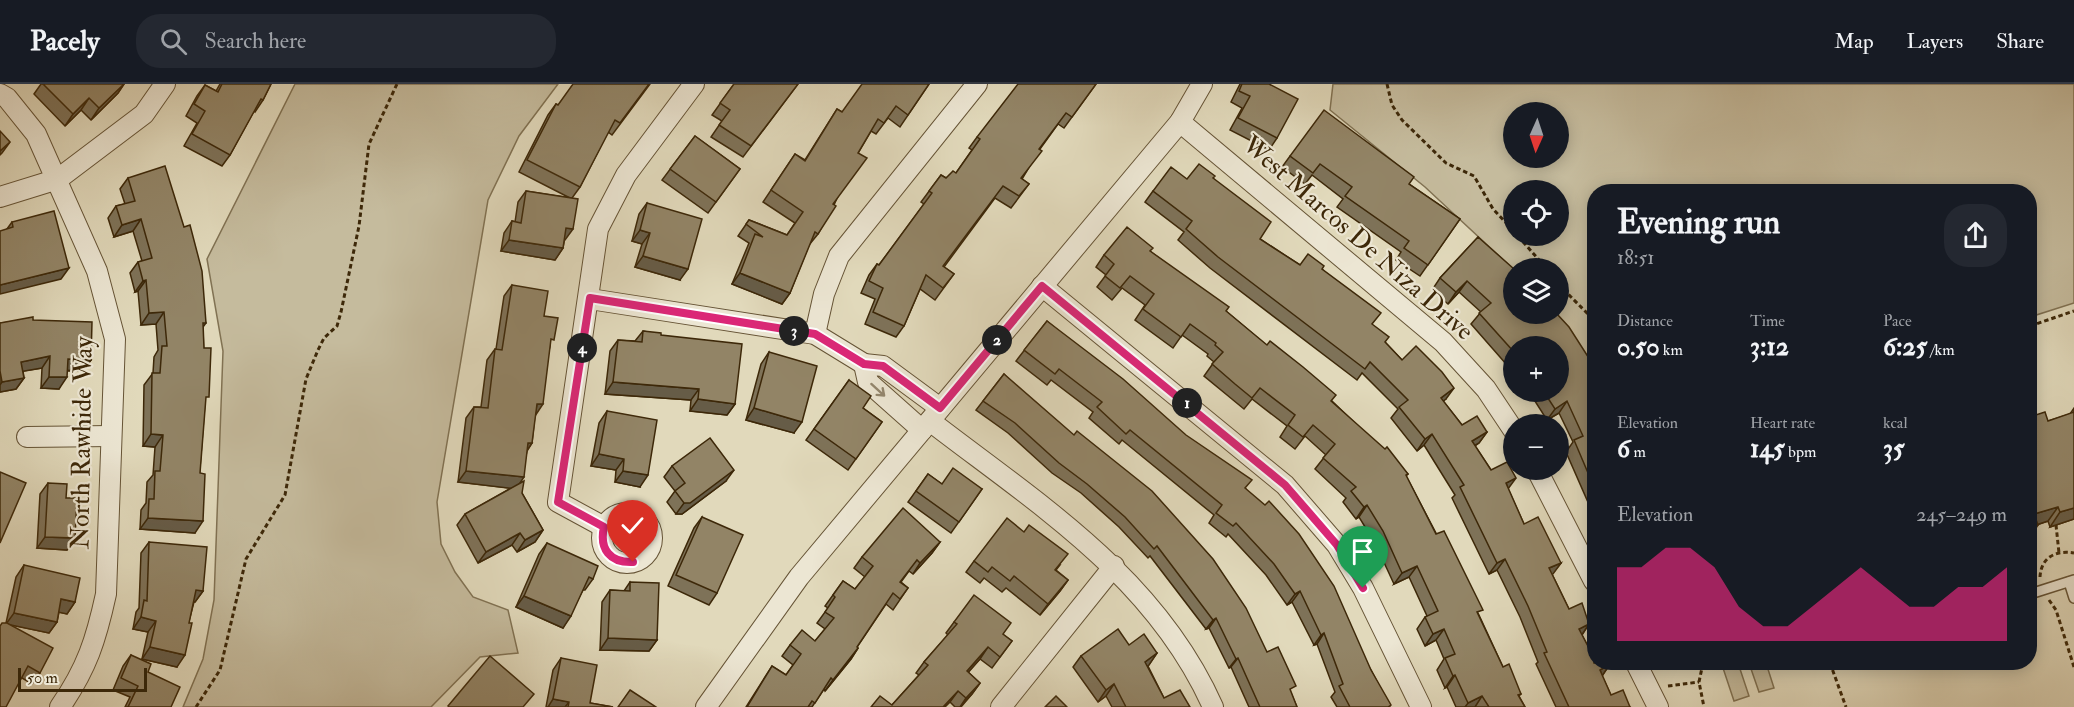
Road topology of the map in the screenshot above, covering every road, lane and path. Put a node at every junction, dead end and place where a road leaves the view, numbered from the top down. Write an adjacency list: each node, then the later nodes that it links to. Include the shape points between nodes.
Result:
1 (165, 84): 9 (street, via 144,114)
2 (397, 84): 41 (path, via 369,144 359,226 341,312 337,326 324,338 306,379 285,495 246,559 220,670)
3 (694, 84): 16 (street, via 626,175 598,229)
4 (977, 84): 20 (street, via 839,256 824,294)
5 (1202, 84): 8 (street)
6 (1388, 84): 11 (path, via 1392,105 1414,134 1446,163 1474,176)
7 (0, 94): 9 (street, North Rawhide Way, via 36,134)
8 (1180, 122): 14 (street); 22 (street, West Marcos De Niza Drive, via 1443,342 1486,389)
9 (58, 179): 10 (street); 24 (street, North Rawhide Way, via 97,271 115,339)
10 (0, 197)
11 (1503, 219)
12 (1527, 246): 13 (path)
13 (1537, 258)
14 (1042, 286): 23 (street); 45 (street, via 1285,485 1337,545 1363,588)
15 (1569, 295): 18 (path)
16 (590, 298): 20 (street); 28 (street, via 558,502)
17 (2074, 311): 19 (path)
18 (1587, 313)
19 (2037, 324)
20 (815, 334): 21 (street)
21 (864, 364): 23 (street, via 883,366); 23 (street, one-way to 23, via 868,382)
22 (1503, 414)
23 (931, 420): 30 (street); 42 (street, via 799,577)
24 (111, 436): 25 (street); 40 (street, North Rawhide Way, via 106,594 97,635 81,676)
25 (27, 437)
26 (1542, 480): 31 (street)
27 (2056, 525): 29 (path)
28 (604, 527)
29 (2059, 553)
30 (1114, 566): 43 (street); 44 (street, via 1155,611 1203,684)
31 (1587, 567)
32 (2071, 581): 33 (lane); 34 (lane)
33 (2037, 592)
34 (2074, 598)
35 (1640, 670): 39 (street)
36 (1700, 670): 38 (path)
37 (1833, 670): 47 (path)
38 (1699, 682): 39 (path, via 1674,684); 46 (path)
39 (1655, 700)
40 (60, 707)
41 (196, 707)
42 (706, 707)
43 (1001, 707)
44 (1213, 707)
45 (1420, 707)
46 (1704, 707)
47 (1846, 707)

